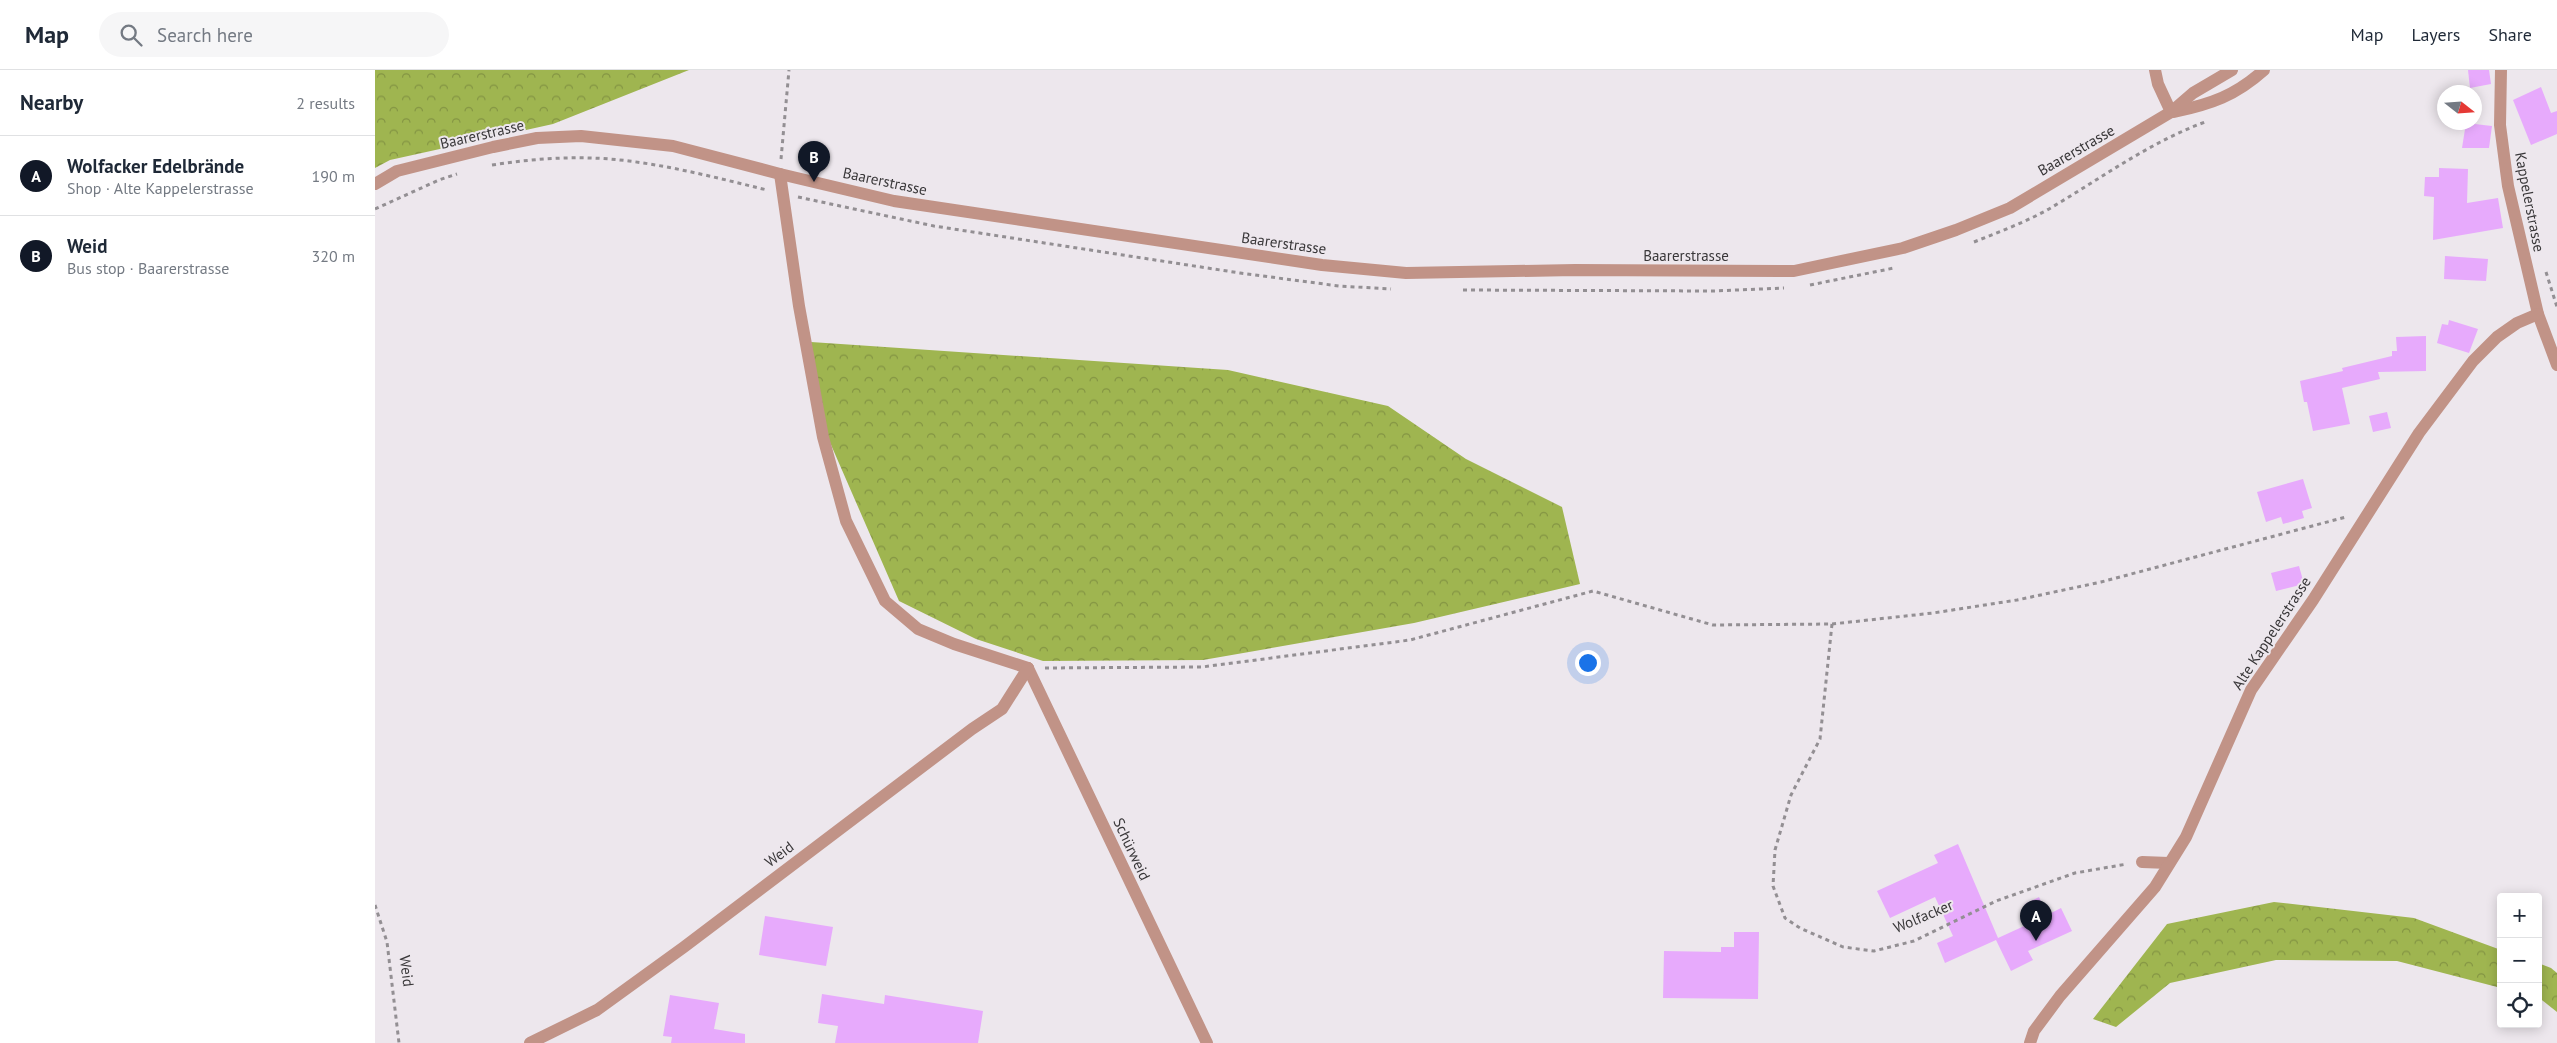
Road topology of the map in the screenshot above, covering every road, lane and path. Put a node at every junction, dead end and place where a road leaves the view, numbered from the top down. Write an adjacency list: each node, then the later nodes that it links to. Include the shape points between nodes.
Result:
1 (789, 70): 10 (path)
2 (2155, 70): 6 (street)
3 (2232, 70): 6 (street, Baarerstrasse, via 2193,93)
4 (2264, 70): 6 (street, Baarerstrasse, via 2251,82 2212,104)
5 (2501, 70): 20 (street, Kappelerstrasse, via 2500,125 2508,186)
6 (2171, 112): 10 (street, Baarerstrasse, via 1992,216 1903,248 1794,271 1387,272 1239,254 894,201)
7 (2207, 122): 14 (path, via 2157,143 2016,226)
8 (489, 166): 12 (path, via 534,159 629,160)
9 (464, 172): 13 (path)
10 (780, 174): 11 (street, Baarerstrasse, via 673,146 581,136 537,138 493,147 397,171); 12 (street)
11 (375, 184)
12 (783, 194): 18 (path, via 935,226 1240,273 1339,286); 24 (street, via 823,437 846,521 885,601 918,629)
13 (375, 209)
14 (1971, 243)
15 (1897, 267): 16 (path)
16 (1805, 286)
17 (1788, 288): 19 (path, via 1714,291)
18 (1396, 289)
19 (1459, 290)
20 (2538, 314): 21 (street, Kappelerstrasse); 22 (street, Alte Kappelerstrasse, via 2497,337 2473,361 2419,433)
21 (2557, 365)
22 (2368, 512): 23 (path, via 2101,582 2017,600 1933,614); 26 (street, Alte Kappelerstrasse, via 2251,690 2186,837)
23 (1832, 624): 24 (path, via 1713,625 1593,590 1400,641 1202,667); 25 (path, Wolfacker, via 1820,740 1791,795 1775,850 1773,886 1785,918 1843,946 1874,951 1914,941 1996,901 2075,872)
24 (1028, 668): 29 (street, Weid, via 1002,709 597,1010); 30 (street, Schürweid)
25 (2142, 862): 26 (street)
26 (2169, 863): 31 (street, Alte Kappelerstrasse, via 2155,887 2044,1017)
27 (375, 905): 28 (path, Weid, via 387,942)
28 (399, 1043)
29 (530, 1043)
30 (1207, 1043)
31 (2029, 1043)

